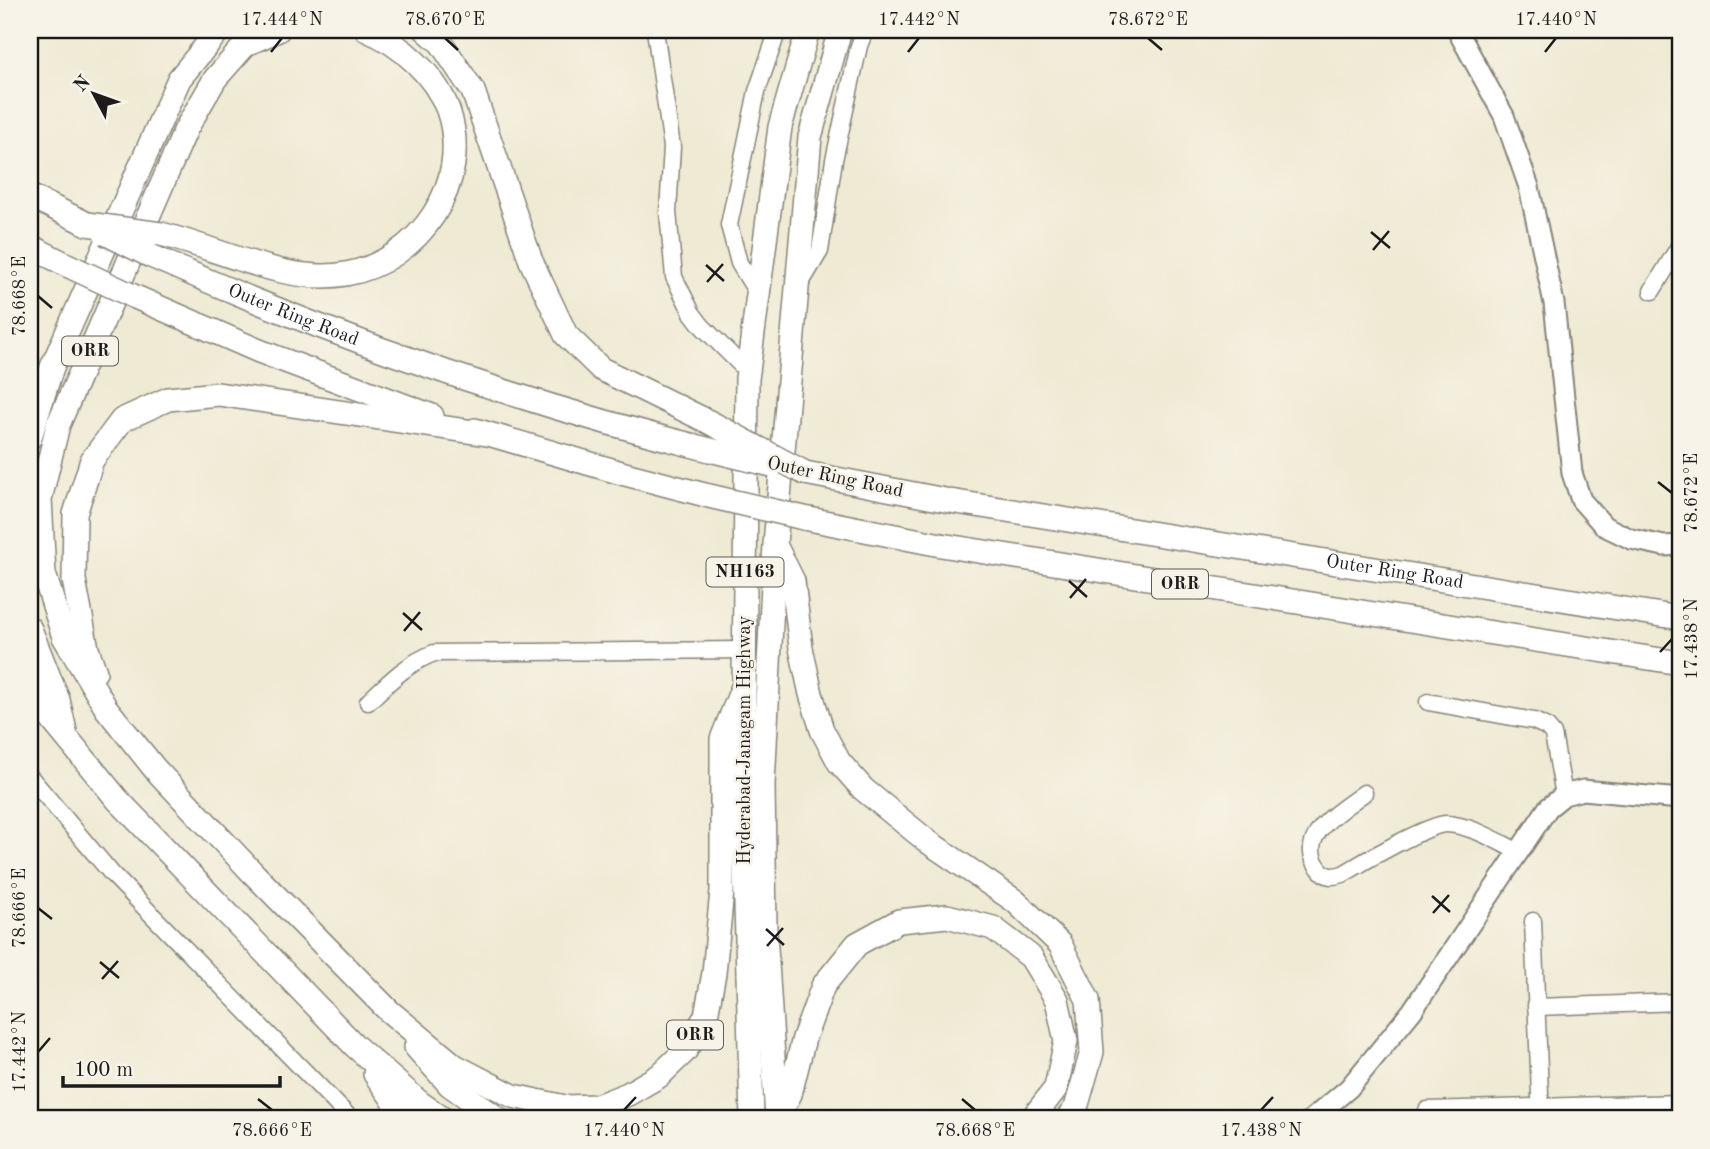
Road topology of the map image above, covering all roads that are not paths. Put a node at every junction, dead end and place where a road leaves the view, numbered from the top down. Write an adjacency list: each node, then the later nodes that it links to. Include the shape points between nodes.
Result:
1 (219, 30): 20 (highway, ORR, via 179,79 52,368)
2 (278, 30): 32 (highway, ORR, via 246,44 215,79 186,128 58,425 40,499 44,573 64,637)
3 (367, 30): 12 (highway, bridge, via 386,38 427,73 447,108 453,136 449,181 429,223 408,245 345,275 304,275 161,234)
4 (426, 30): 21 (highway, bridge, via 442,43 473,91 531,261 566,335 601,369)
5 (655, 30): 18 (street, via 671,134 668,212 674,277 692,313)
6 (778, 30): 17 (street, via 757,91 729,225 738,263)
7 (808, 30): 17 (highway, Hyderabad-Janagam Highway / NH163, via 780,127)
8 (840, 30): 15 (highway, Hyderabad-Janagam Highway / NH163, via 810,137)
9 (865, 30): 15 (street, via 834,160 820,251)
10 (1457, 30): 22 (main road, via 1504,116 1529,187 1554,303 1572,473 1581,500 1604,526 1631,539 1664,545)
11 (30, 196): 12 (highway, Outer Ring Road / ORR)
12 (87, 225): 21 (highway, Outer Ring Road / ORR, bridge, via 276,310 394,355 565,411)
13 (1680, 244): 16 (street)
14 (30, 246): 19 (highway, ORR, bridge, via 133,296 318,374)
15 (797, 288): 23 (highway, Hyderabad-Janagam Highway / NH163)
16 (1652, 291)
17 (759, 296): 18 (highway, Hyderabad-Janagam Highway / NH163)
18 (748, 372): 26 (highway, Hyderabad-Janagam Highway / NH163)
19 (487, 434): 27 (highway, ORR, bridge, via 709,496 942,545); 32 (highway, ORR, via 218,394 168,399 122,420 92,460 75,514 74,580)
20 (30, 436)
21 (805, 473): 24 (highway, Outer Ring Road / ORR, via 950,501)
22 (1678, 542)
23 (775, 544): 52 (highway, Hyderabad-Janagam Highway / NH163, via 763,798 765,932); 54 (highway, via 793,581 811,694 822,730 839,762 863,789 927,841 1015,901 1060,944 1088,1000 1092,1052 1076,1108)
24 (1680, 618)
25 (30, 629): 33 (highway, via 58,700)
26 (745, 650): 29 (highway, Hyderabad-Janagam Highway / NH163); 30 (street, via 434,653 400,671)
27 (1680, 663)
28 (30, 679): 33 (highway, via 44,710)
29 (744, 684): 42 (highway, ORR, via 722,739 722,891 715,973 706,1016 685,1052 668,1068 628,1094 597,1105 565,1107 513,1096 456,1066); 51 (highway, Hyderabad-Janagam Highway / NH163)
30 (368, 702)
31 (1428, 702): 36 (street, via 1547,727 1553,734)
32 (106, 708): 42 (highway, ORR, via 155,769)
33 (66, 737): 43 (highway, via 135,818)
34 (30, 777): 47 (street, via 112,874)
35 (1364, 793): 38 (street, via 1316,833 1312,854 1323,873 1332,877 1343,874 1413,835 1444,824 1487,836)
36 (1564, 795): 37 (main road, via 1583,790); 38 (main road, via 1548,808)
37 (1680, 799)
38 (1519, 852): 55 (main road, via 1412,1011 1349,1088)
39 (1533, 921): 41 (street)
40 (1680, 1002): 41 (street)
41 (1536, 1007): 46 (street)
42 (389, 1011): 50 (highway, ORR, via 450,1086)
43 (355, 1046): 48 (highway); 49 (highway)
44 (1680, 1103): 46 (street)
45 (1427, 1110): 46 (street)
46 (1540, 1112)
47 (351, 1119)
48 (407, 1119)
49 (443, 1119)
50 (498, 1119)
51 (752, 1119)
52 (777, 1119): 53 (highway, via 790,1094 823,986 857,944 899,922 947,916 993,928 1031,957 1057,1000 1066,1041 1056,1088)
53 (1032, 1119)
54 (1067, 1119)
55 (1312, 1119)

